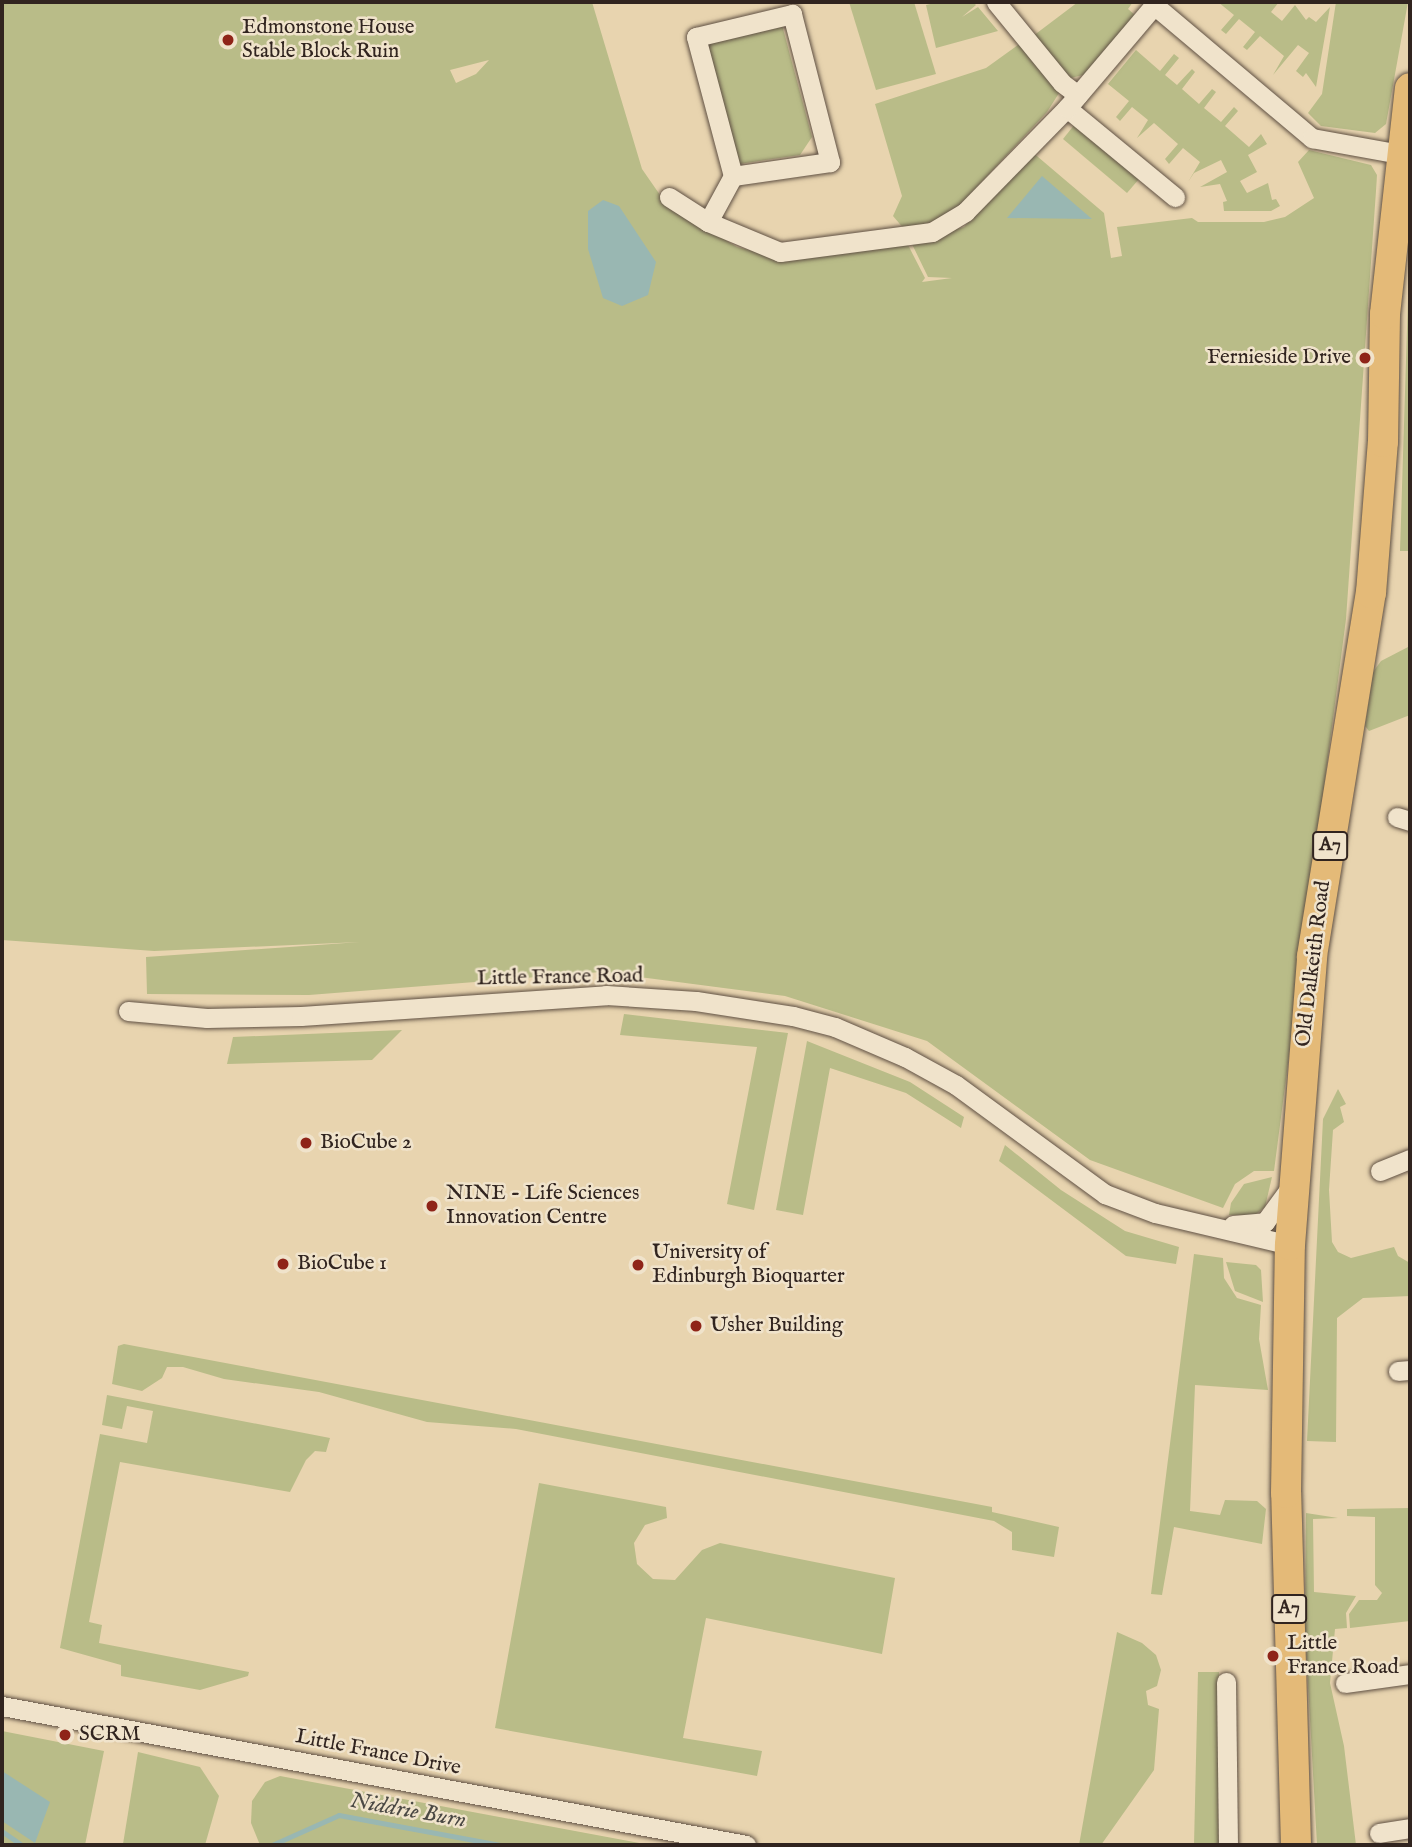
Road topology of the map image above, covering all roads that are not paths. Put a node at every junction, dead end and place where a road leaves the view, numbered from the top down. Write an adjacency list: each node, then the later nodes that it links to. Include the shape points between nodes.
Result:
1 (996, 2): 4 (street, via 1062,82)
2 (1155, 4): 4 (street); 5 (street, via 1312,138)
3 (1410, 88): 5 (main road, Old Dalkeith Road / A7)
4 (1072, 101): 8 (street); 9 (street, via 965,212 932,232 780,252)
5 (1400, 154): 13 (main road, Old Dalkeith Road / A7, via 1385,314 1383,442 1371,593 1312,956)
6 (733, 177): 6 (street, via 830,162 792,14 696,37); 9 (street)
7 (669, 197): 9 (street)
8 (1175, 197)
9 (708, 222)
10 (128, 1012): 14 (street, Little France Road, via 207,1018 301,1016 606,995 696,1001 793,1016 905,1057 956,1086 1105,1194)
11 (1410, 1158): 12 (street)
12 (1380, 1171)
13 (1294, 1180): 14 (street, Little France Road, via 1265,1222); 15 (main road, Old Dalkeith Road / A7)
14 (1190, 1222): 15 (street, Little France Road)
15 (1290, 1245): 24 (main road, Old Dalkeith Road / A7, via 1286,1493)
16 (1410, 1674): 18 (street)
17 (1226, 1682): 23 (street)
18 (1345, 1682)
19 (2, 1706): 22 (street, Little France Drive)
20 (1410, 1828): 21 (street)
21 (1379, 1833)
22 (746, 1845)
23 (1228, 1845)
24 (1296, 1845)

